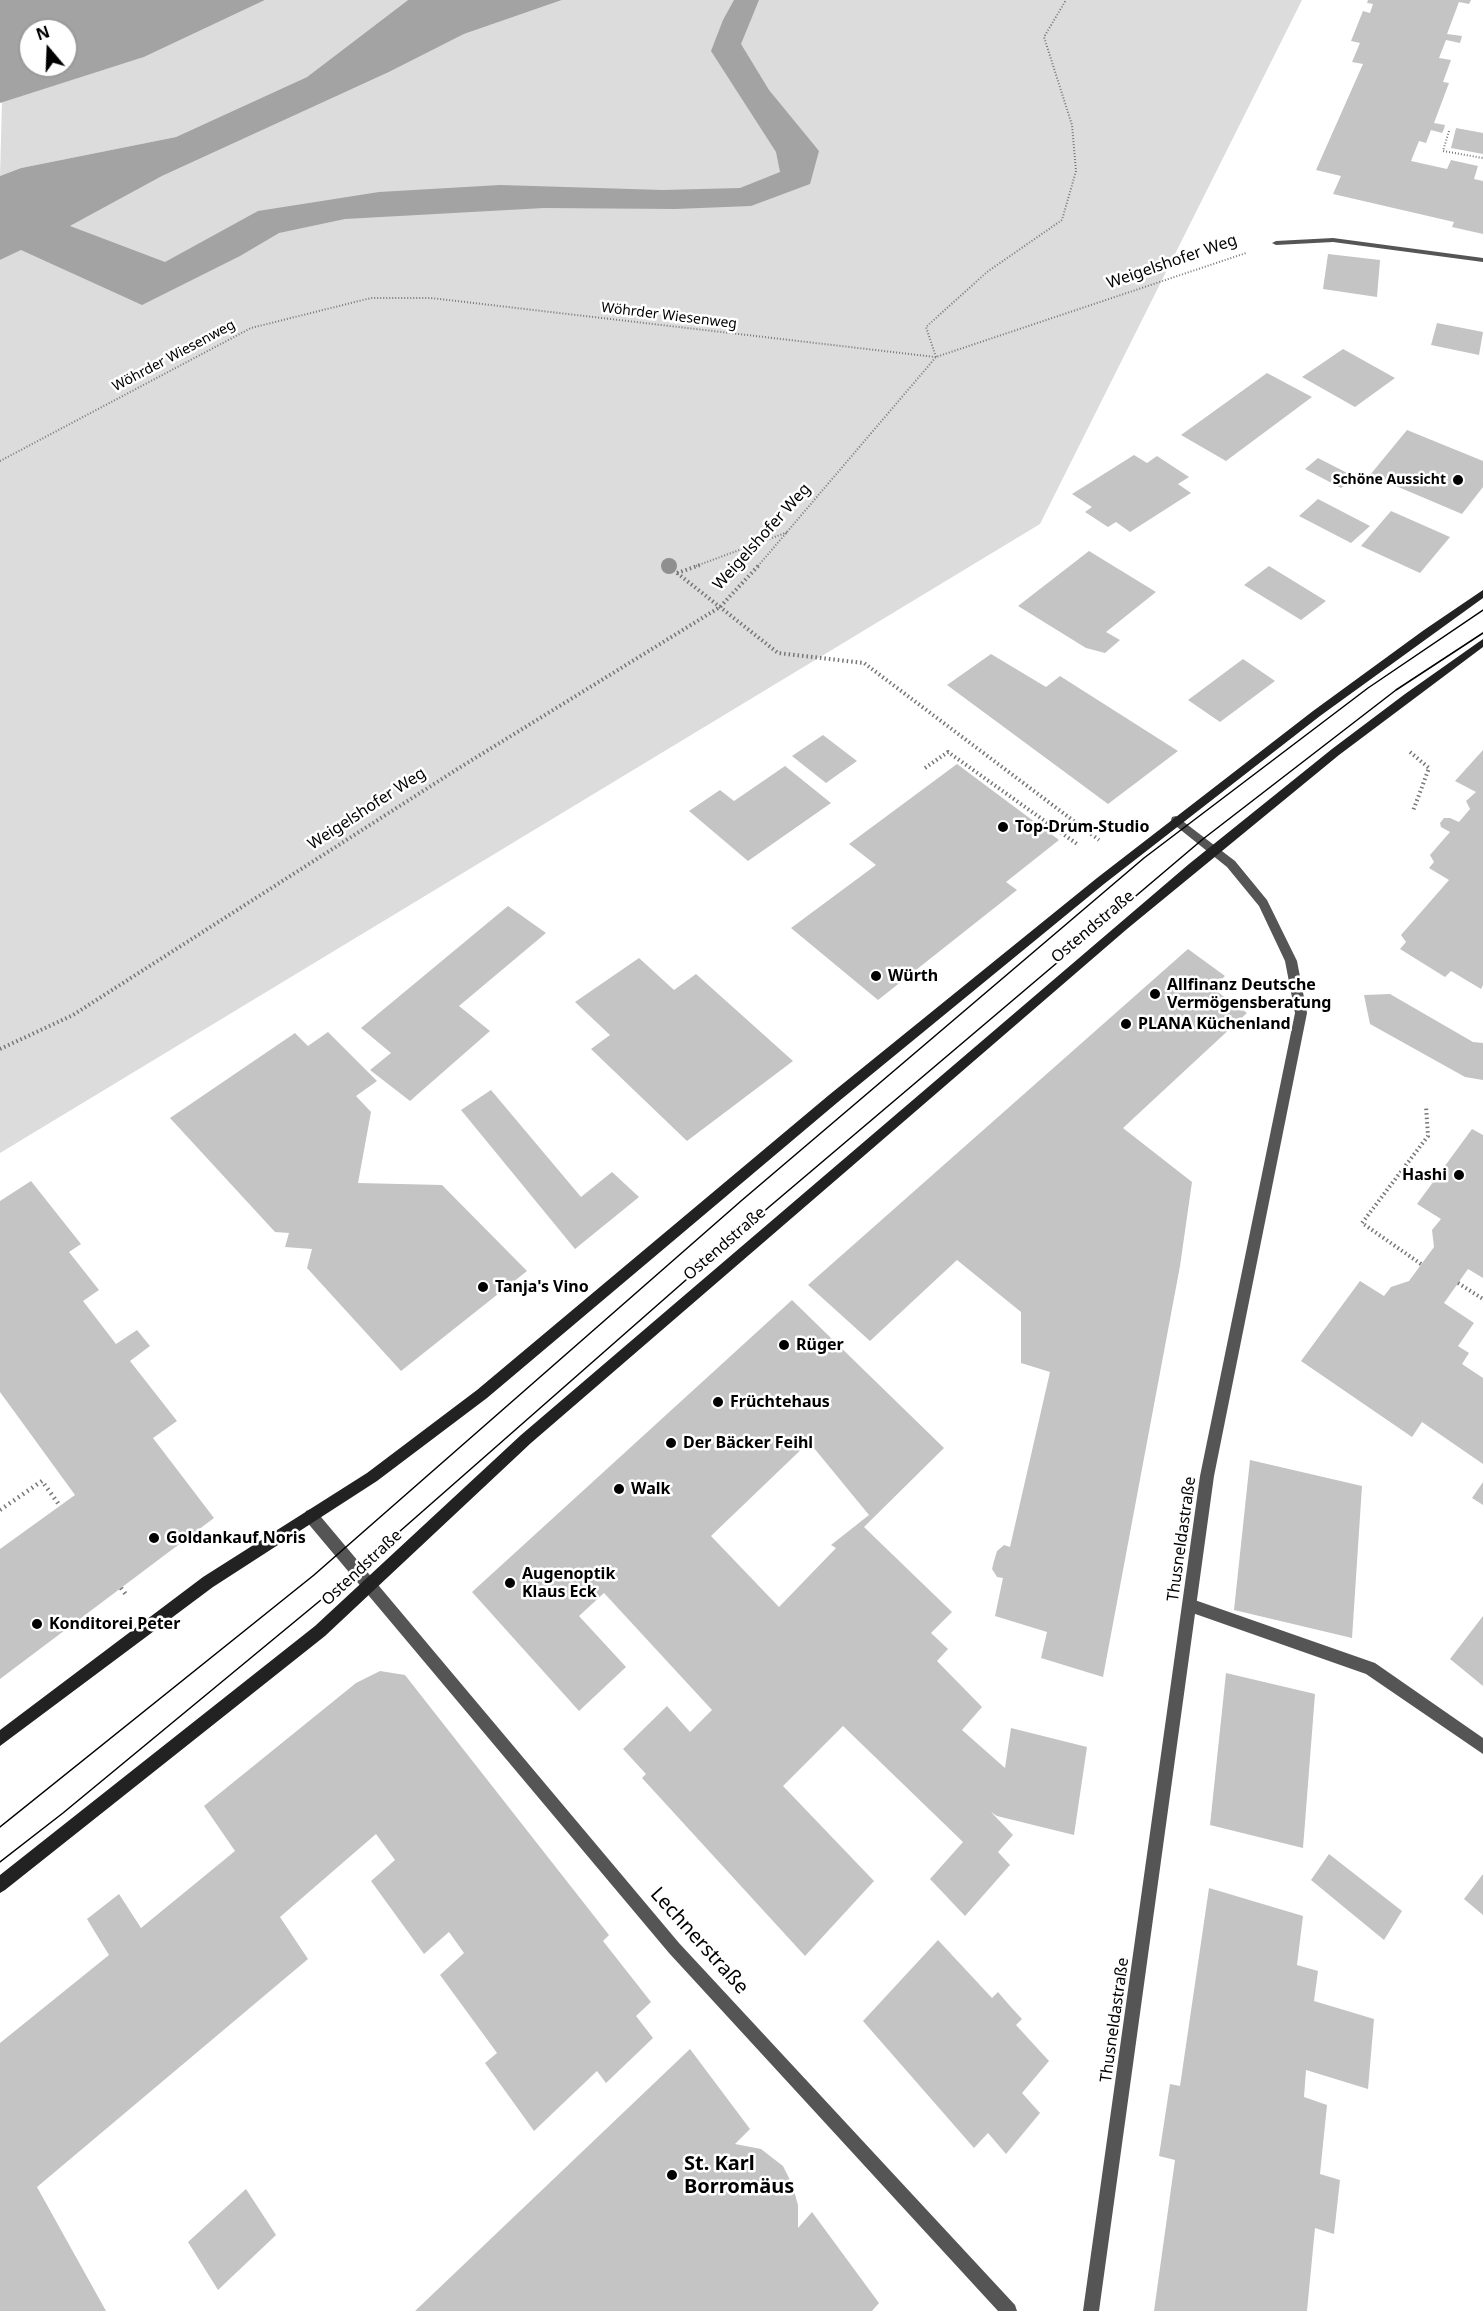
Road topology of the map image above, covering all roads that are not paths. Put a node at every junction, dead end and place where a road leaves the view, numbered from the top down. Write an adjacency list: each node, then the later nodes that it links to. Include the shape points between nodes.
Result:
1 (1276, 243): 2 (street, via 1333,240)
2 (1483, 260)
3 (1483, 593): 5 (main road, Ostendstraße, via 1348,688)
4 (1483, 642): 6 (main road, Ostendstraße)
5 (1176, 820): 6 (street, Thusneldastraße); 7 (main road, Ostendstraße, via 868,1068 482,1394 372,1477)
6 (1214, 848): 8 (main road, Ostendstraße, via 604,1371); 9 (street, Thusneldastraße, via 1263,903 1291,961 1301,1013 1207,1476)
7 (311, 1516): 8 (street, Lechnerstraße); 10 (main road, Ostendstraße, via 208,1582)
8 (371, 1587): 12 (main road, Ostendstraße); 13 (street, Lechnerstraße, via 674,1947)
9 (1190, 1605): 11 (street, via 1370,1668); 14 (street, Thusneldastraße)
10 (0, 1739)
11 (1483, 1747)
12 (0, 1885)
13 (1009, 2311)
14 (1090, 2311)

